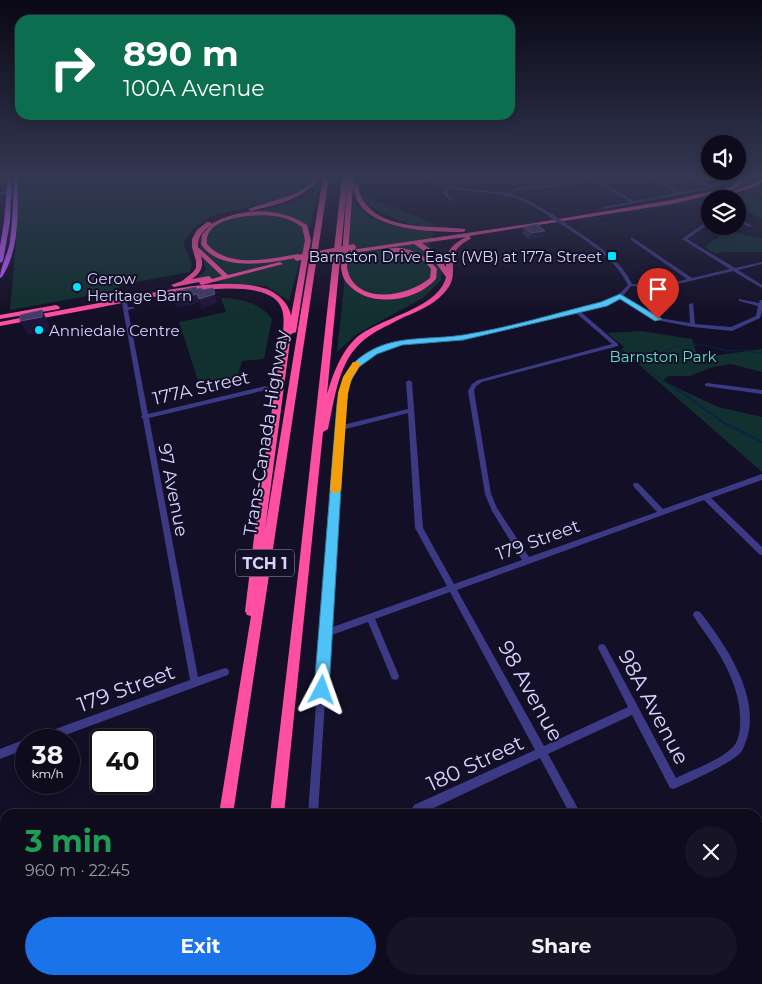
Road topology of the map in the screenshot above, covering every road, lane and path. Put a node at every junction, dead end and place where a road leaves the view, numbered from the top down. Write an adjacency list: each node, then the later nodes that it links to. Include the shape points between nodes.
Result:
1 (7, 223): 21 (main road)
2 (11, 223): 24 (main road, via 11,253)
3 (210, 223): 18 (highway, via 198,232)
4 (219, 223): 20 (highway, via 208,230 203,240 212,254 232,260)
5 (302, 223): 47 (highway, via 307,229 307,248)
6 (319, 223): 69 (highway, Trans-Canada Highway / TCH 1)
7 (340, 223): 50 (highway, TCH 1)
8 (348, 223): 19 (highway, via 344,275 359,290 368,294 399,296 421,290 435,276 430,263 413,254)
9 (398, 223): 15 (highway, via 432,230)
10 (528, 223): 15 (highway)
11 (562, 223): 28 (street, bridge, via 617,264 626,273)
12 (746, 224): 13 (street)
13 (750, 226)
14 (701, 227): 23 (street, via 684,239)
15 (485, 230): 17 (highway); 19 (highway); 26 (highway, via 453,246 448,260)
16 (632, 239): 27 (street)
17 (415, 242): 19 (highway); 26 (highway, via 436,259)
18 (195, 246): 25 (highway); 29 (highway, via 200,269 187,280)
19 (355, 249): 20 (highway, bridge); 20 (highway, bridge)
20 (297, 258): 25 (highway)
21 (0, 261)
22 (762, 264): 23 (street)
23 (735, 270): 27 (street); 30 (street)
24 (0, 276)
25 (226, 276): 29 (highway); 31 (highway)
26 (449, 279): 50 (highway, via 439,294 358,341 344,358)
27 (690, 280): 28 (street, via 661,287)
28 (630, 284): 32 (street)
29 (165, 287): 39 (highway)
30 (762, 287)
31 (159, 294): 36 (highway); 47 (highway, via 239,287 256,289 278,299 287,316)
32 (620, 296): 38 (street); 41 (street, via 658,319)
33 (741, 300): 34 (street)
34 (762, 303): 41 (street, via 758,318 734,329)
35 (692, 304): 41 (street)
36 (125, 305): 37 (street); 40 (highway); 48 (street, 97 Avenue)
37 (133, 308)
38 (576, 311): 49 (street, via 463,338 401,343 374,352 356,365 347,377); 56 (street, via 616,346 480,381 471,391 488,494)
39 (0, 317)
40 (0, 324)
41 (693, 324)
42 (409, 382): 46 (street, 98 Avenue)
43 (707, 385): 45 (street)
44 (266, 388): 48 (street, 177A Street)
45 (762, 392)
46 (410, 410): 49 (street); 57 (street, 98 Avenue, via 418,524)
47 (276, 411): 69 (highway)
48 (144, 417): 65 (street, 97 Avenue)
49 (340, 428): 60 (street)
50 (317, 454): 74 (highway, TCH 1)
51 (762, 477): 53 (street, 179 Street)
52 (636, 485): 54 (street)
53 (706, 498): 54 (street, 179 Street); 55 (street)
54 (662, 513): 56 (street, 179 Street)
55 (762, 552)
56 (527, 561): 57 (street, 179 Street)
57 (452, 588): 59 (street, 179 Street); 71 (street, 98 Avenue)
58 (697, 615): 64 (street)
59 (370, 617): 60 (street, 179 Street); 63 (street)
60 (326, 633): 75 (street)
61 (602, 648): 67 (street, 98A Avenue)
62 (225, 672): 65 (street, 179 Street)
63 (396, 676)
64 (747, 680)
65 (194, 683): 68 (street, 179 Street)
66 (752, 694): 67 (street, 98A Avenue, via 753,725 746,741 728,756 674,784)
67 (634, 709): 71 (street, 180 Street)
68 (68, 729)
69 (238, 732): 73 (highway, Trans-Canada Highway / TCH 1)
70 (15, 748): 72 (street)
71 (542, 752): 76 (street, 180 Street); 77 (street, 98 Avenue)
72 (0, 754)
73 (227, 809)
74 (278, 809)
75 (313, 809)
76 (418, 809)
77 (573, 809)

